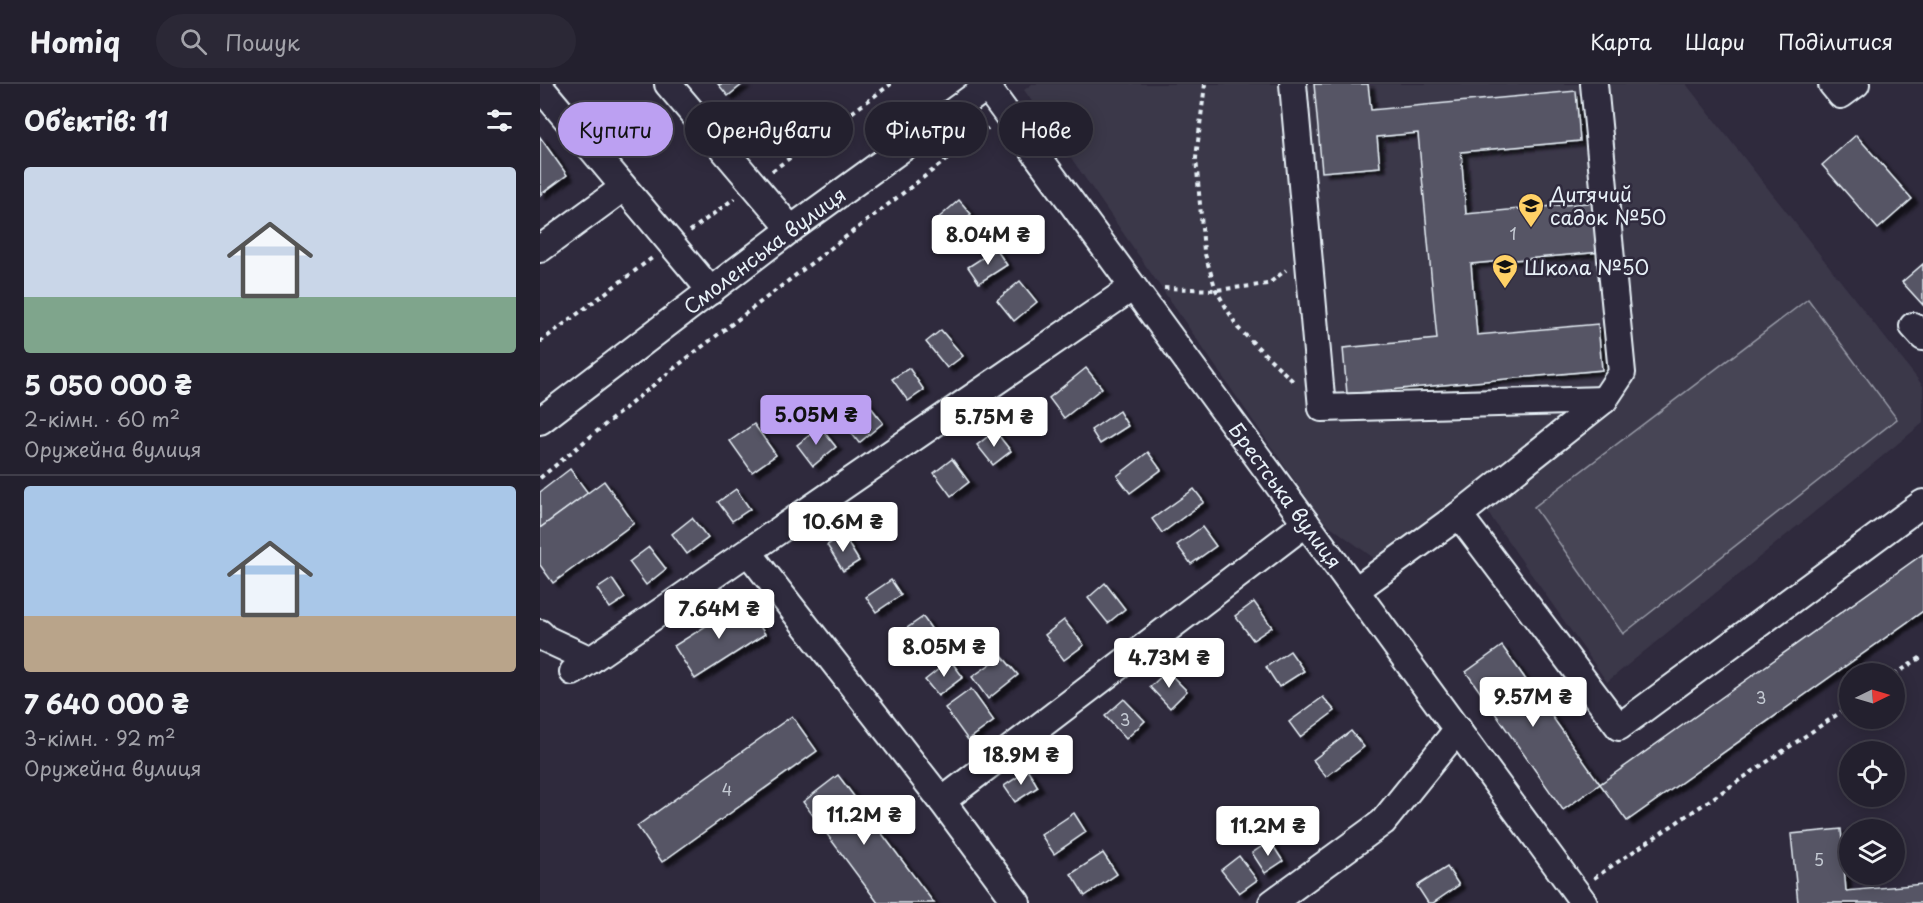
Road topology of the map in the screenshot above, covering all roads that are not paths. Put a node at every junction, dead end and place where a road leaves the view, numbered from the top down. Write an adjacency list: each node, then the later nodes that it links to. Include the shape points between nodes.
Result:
1 (668, 84): 9 (street)
2 (1293, 84): 13 (street, via 1322,408)
3 (1594, 84): 13 (street, via 1622,373)
4 (1832, 84): 5 (street, via 1841,95)
5 (1856, 84)
6 (989, 86): 9 (street, Смоленська вулиця); 11 (street, Брестська вулиця)
7 (540, 87): 8 (street)
8 (623, 188): 10 (street); 12 (street)
9 (791, 229): 12 (street, Смоленська вулиця)
10 (540, 249)
11 (1134, 287): 17 (street, Брестська вулиця); 18 (street)
12 (711, 291): 14 (street, Смоленська вулиця)
13 (1604, 400): 16 (street)
14 (540, 421)
15 (1923, 503): 16 (street, via 1619,727)
16 (1458, 515): 19 (street)
17 (1306, 523): 19 (street, Брестська вулиця); 22 (street)
18 (749, 553): 20 (street, via 582,666); 22 (street)
19 (1356, 590): 21 (street, Брестська вулиця)
20 (540, 633)
21 (1458, 729): 23 (street, Брестська вулиця); 25 (street, via 1383,822)
22 (942, 801): 24 (street)
23 (1588, 891)
24 (1017, 903)
25 (1272, 903)

